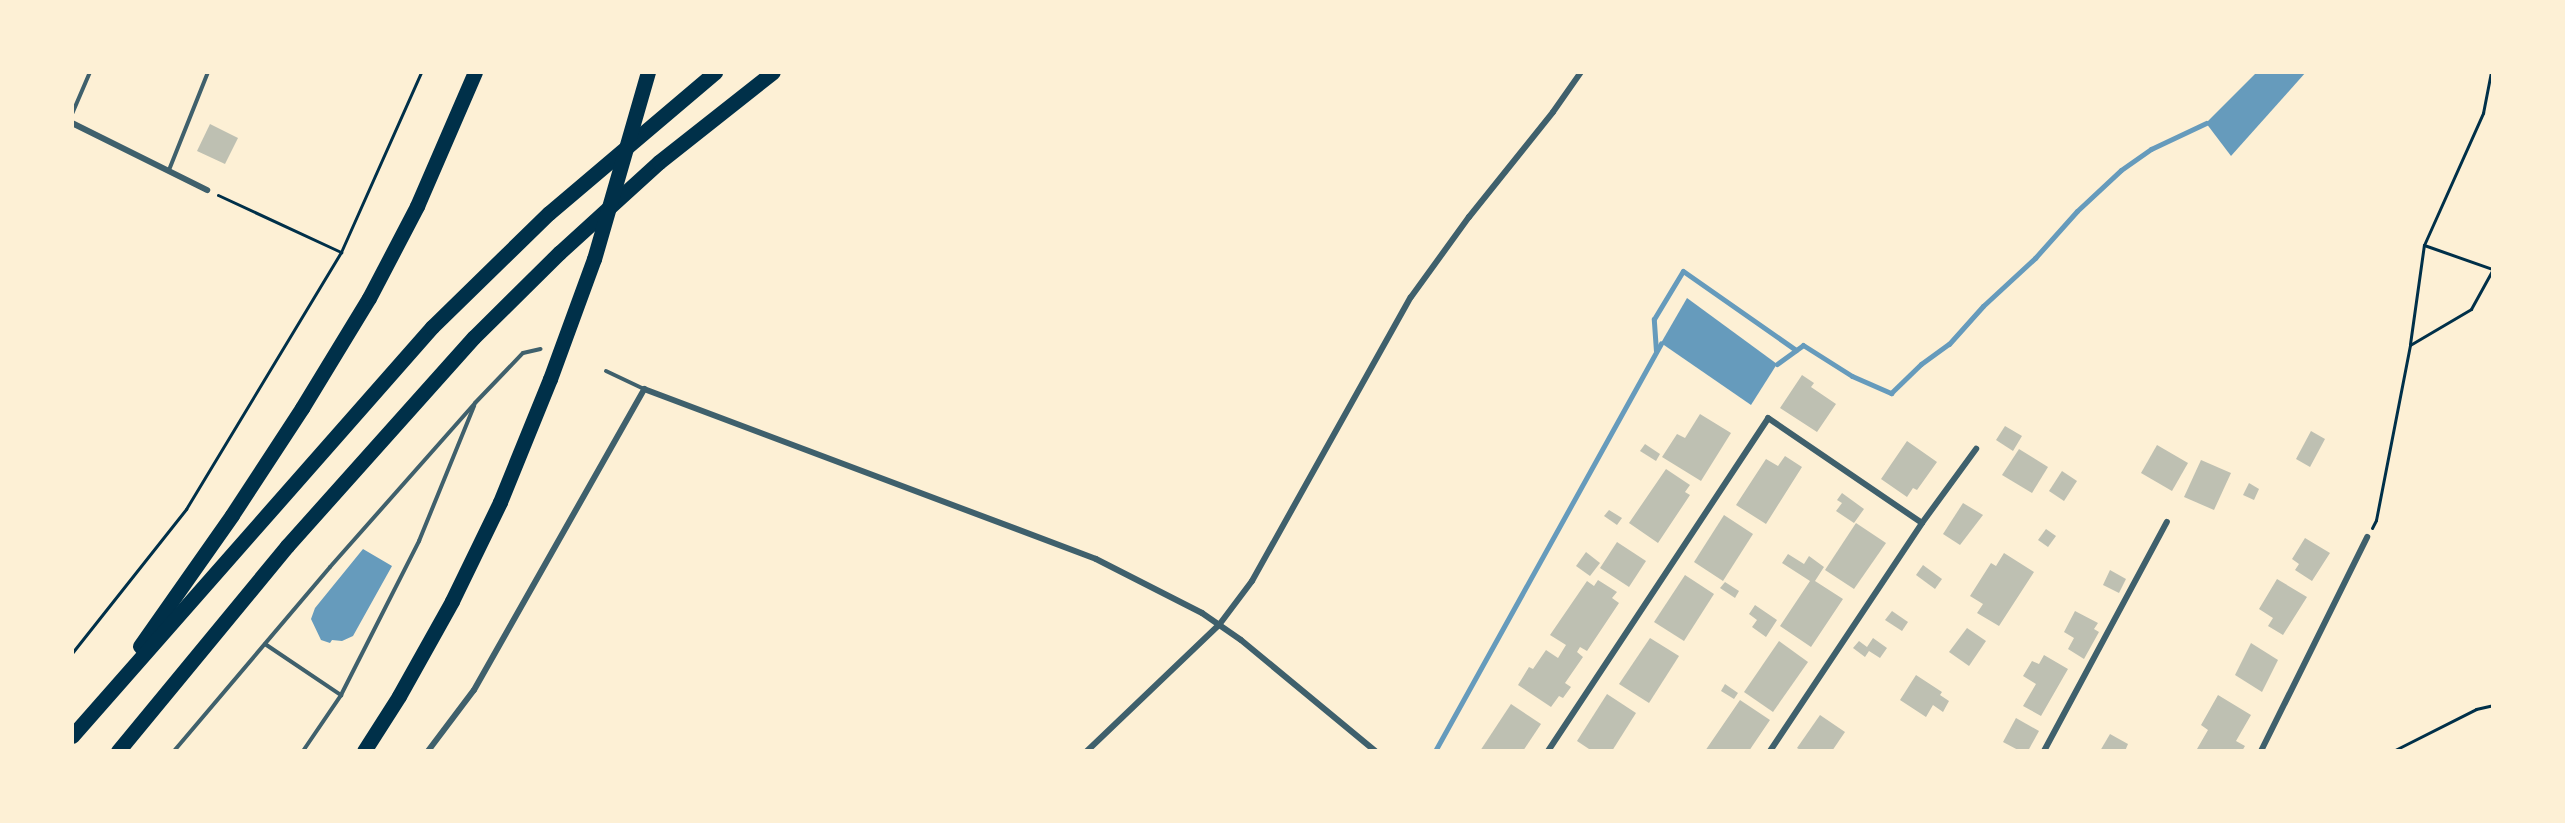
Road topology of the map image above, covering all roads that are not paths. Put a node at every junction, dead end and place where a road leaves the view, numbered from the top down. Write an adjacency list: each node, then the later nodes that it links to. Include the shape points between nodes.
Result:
1 (90, 72): 8 (lane)
2 (208, 72): 10 (lane)
3 (475, 72): 23 (highway, via 417,206 369,298 232,515)
4 (648, 72): 28 (highway, via 594,259 500,502 452,601)
5 (715, 72): 23 (highway, via 549,213 432,327)
6 (773, 72): 25 (highway, via 659,162 474,337 287,546)
7 (1581, 72): 20 (street, via 1410,297 1252,581)
8 (72, 114)
9 (72, 123): 10 (street)
10 (169, 170): 11 (street)
11 (207, 190)
12 (541, 349): 15 (lane, via 523,353)
13 (606, 371): 14 (lane)
14 (644, 389): 20 (street, via 1096,558 1202,612); 29 (street, via 474,690)
15 (475, 403): 21 (lane); 22 (lane, via 419,541)
16 (1976, 449): 18 (street)
17 (2167, 522): 34 (street)
18 (1922, 523): 32 (street, via 1768,418); 33 (street)
19 (2367, 537): 35 (street)
20 (1219, 625): 30 (street); 31 (street)
21 (264, 644): 22 (lane); 26 (lane)
22 (341, 695): 27 (lane)
23 (104, 698): 24 (highway)
24 (72, 736)
25 (118, 751)
26 (174, 751)
27 (303, 751)
28 (364, 751)
29 (428, 751)
30 (1087, 751)
31 (1375, 751)
32 (1548, 751)
33 (1770, 751)
34 (2044, 751)
35 (2261, 751)

